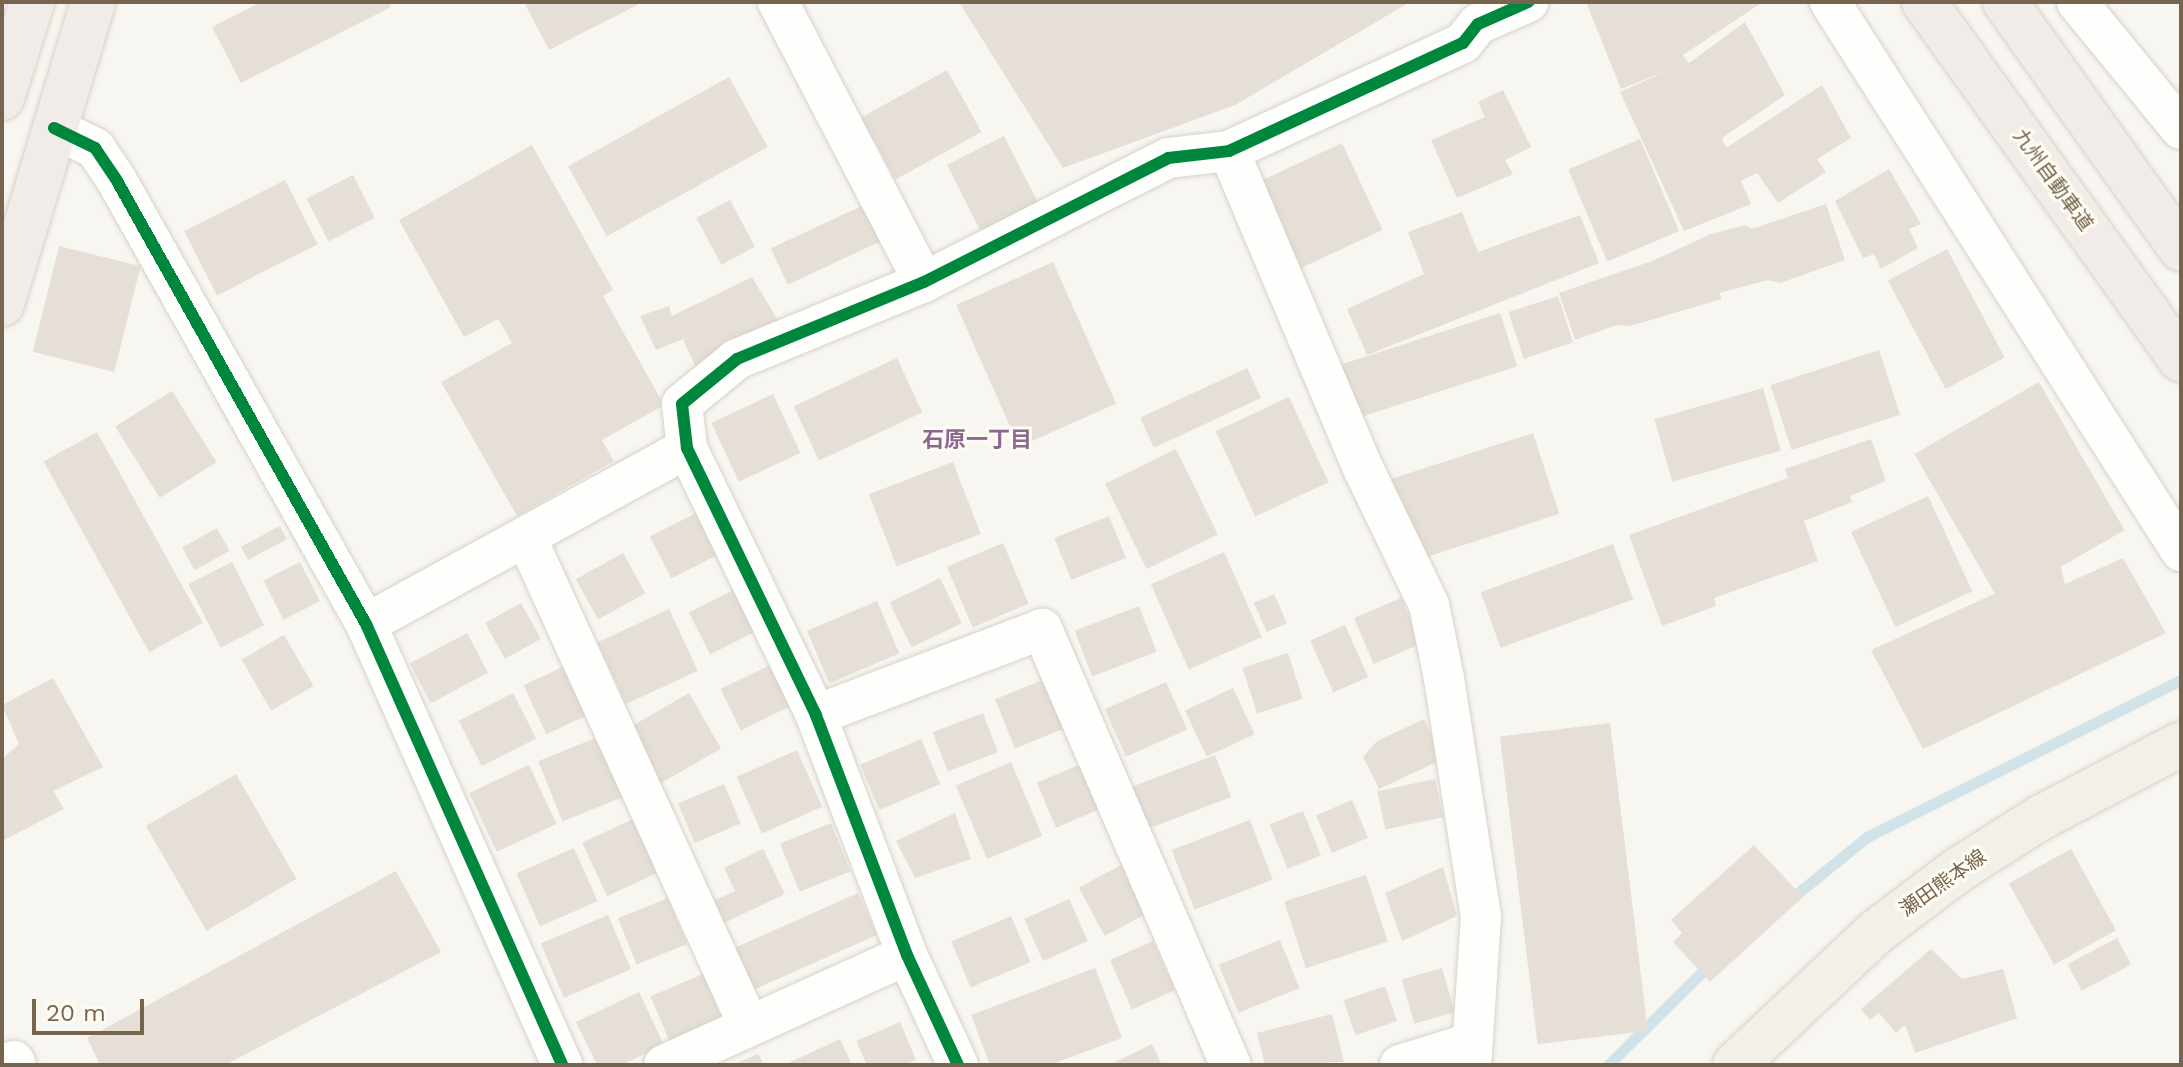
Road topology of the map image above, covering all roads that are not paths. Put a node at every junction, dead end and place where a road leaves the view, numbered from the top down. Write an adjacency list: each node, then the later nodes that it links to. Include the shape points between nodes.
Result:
1 (32, 2): 9 (highway)
2 (93, 2): 10 (highway)
3 (778, 2): 14 (street)
4 (1528, 2): 12 (street, via 1478,24 1463,43)
5 (1830, 2): 19 (street)
6 (1924, 2): 16 (highway, 九州自動車道)
7 (2005, 2): 13 (highway)
8 (2077, 2): 11 (street)
9 (2, 98)
10 (54, 128): 15 (highway); 20 (street, via 95,148 117,181)
11 (2181, 129)
12 (1229, 151): 14 (street, via 1168,158); 25 (street, via 1364,470 1429,605 1481,916)
13 (2181, 249)
14 (924, 282): 17 (street, via 737,359 682,404)
15 (2, 304)
16 (2181, 359)
17 (687, 448): 18 (street); 21 (street)
18 (526, 537): 20 (street); 24 (street)
19 (2181, 551)
20 (366, 624): 26 (street)
21 (816, 715): 23 (street); 29 (street, via 1042,629)
22 (2181, 744): 31 (main road, 瀬田熊本線, via 2040,818 1958,870 1876,932)
23 (907, 955): 24 (street); 28 (street)
24 (749, 1026): 27 (street)
25 (1471, 1054): 30 (street)
26 (562, 1065)
27 (664, 1065)
28 (958, 1065)
29 (1231, 1065)
30 (1400, 1065)
31 (1735, 1065)

